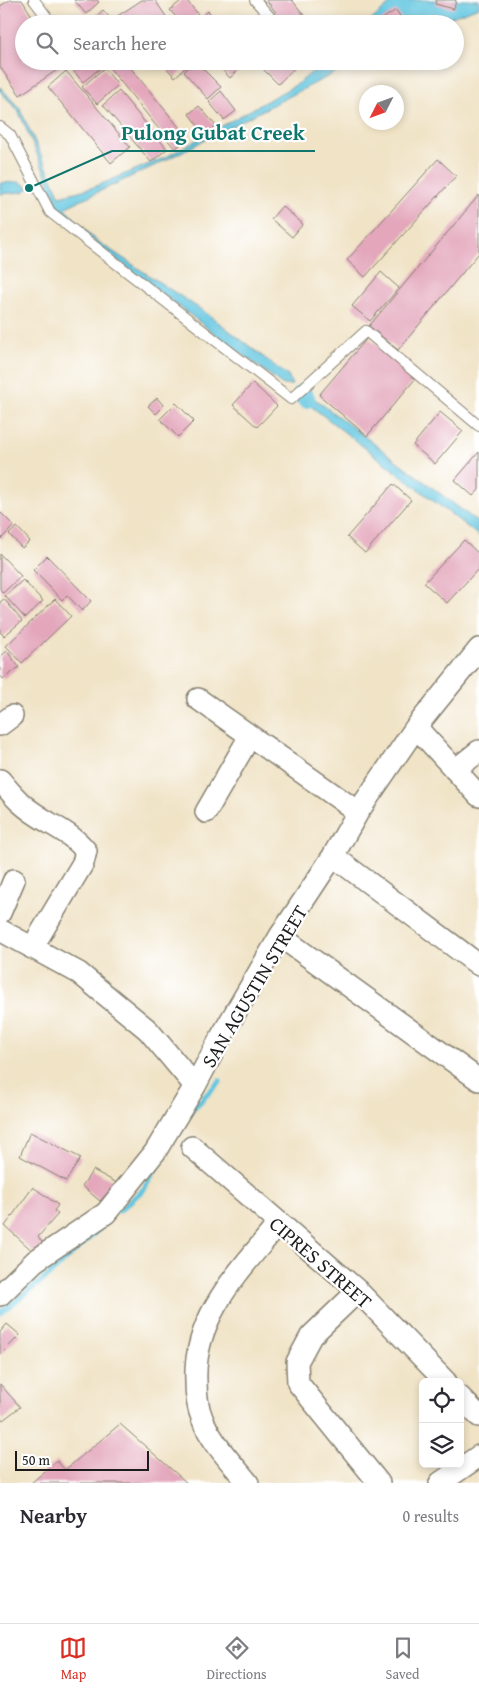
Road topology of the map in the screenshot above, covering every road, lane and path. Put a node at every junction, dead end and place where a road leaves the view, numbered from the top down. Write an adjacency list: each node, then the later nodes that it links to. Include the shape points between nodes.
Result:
1 (34, 0): 3 (lane)
2 (255, 0): 4 (lane)
3 (45, 15)
4 (268, 15)
5 (0, 127): 6 (lane, via 10,135 50,212 291,399 366,331)
6 (479, 426)
7 (479, 649): 9 (street, SAN AGUSTIN STREET)
8 (198, 699): 10 (street)
9 (416, 727): 12 (street); 16 (street, SAN AGUSTIN STREET)
10 (250, 736): 15 (street); 16 (street)
11 (479, 751): 12 (street)
12 (455, 770): 14 (street)
13 (0, 780): 22 (street, via 21,804 77,840 86,851 83,863)
14 (479, 796)
15 (206, 812)
16 (358, 812): 17 (street, SAN AGUSTIN STREET)
17 (334, 856): 21 (street, SAN AGUSTIN STREET); 23 (street)
18 (14, 880): 19 (street)
19 (0, 913)
20 (0, 930): 22 (street)
21 (280, 936): 24 (street); 25 (street, SAN AGUSTIN STREET, via 220,1037)
22 (32, 948): 25 (street, via 79,973 148,1030)
23 (479, 965)
24 (479, 1080)
25 (196, 1086): 29 (street, SAN AGUSTIN STREET, via 155,1152 106,1213 35,1261)
26 (192, 1147): 27 (street, CIPRES STREET)
27 (278, 1224): 28 (street, CIPRES STREET); 34 (street, via 221,1293 208,1318 195,1360 196,1398 202,1418 212,1437)
28 (358, 1291): 30 (street, CIPRES STREET); 35 (street, via 311,1336 297,1362 298,1383)
29 (0, 1295)
30 (442, 1378)
31 (464, 1401): 32 (street)
32 (479, 1416)
33 (479, 1456): 36 (street)
34 (248, 1483)
35 (380, 1483)
36 (440, 1483)

